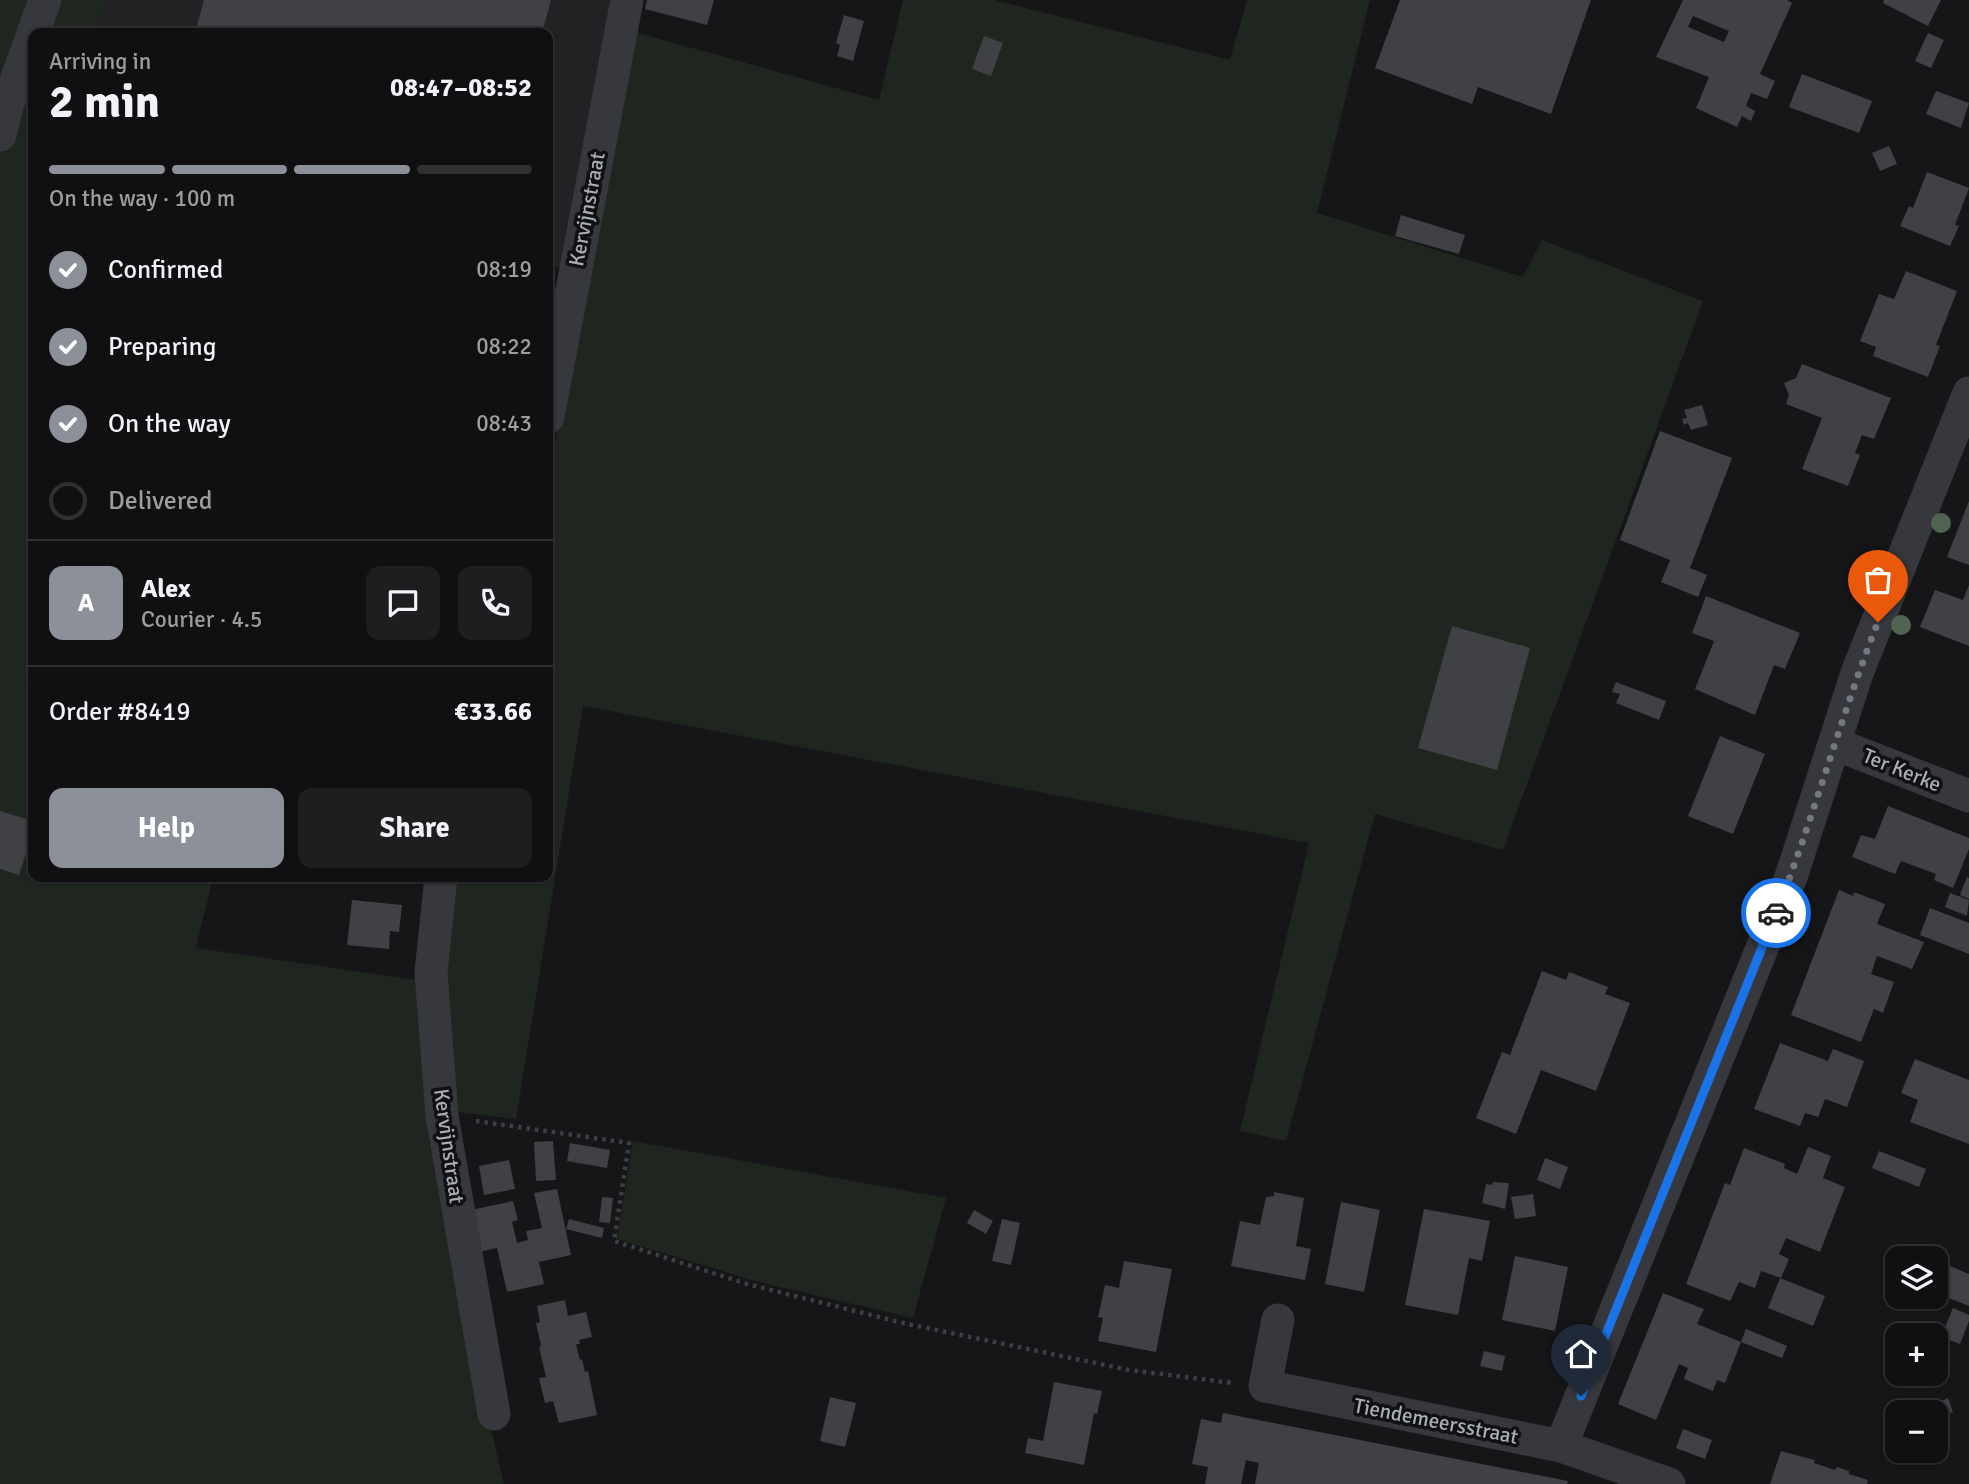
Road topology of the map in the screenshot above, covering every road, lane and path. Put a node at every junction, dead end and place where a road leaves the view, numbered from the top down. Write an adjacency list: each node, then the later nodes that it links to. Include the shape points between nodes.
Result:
1 (45, 0): 3 (street)
2 (627, 0): 6 (street, Kervijnstraat)
3 (35, 28)
4 (28, 48): 5 (street)
5 (0, 135)
6 (553, 391)
7 (1969, 393): 8 (street, via 1857,673)
8 (1835, 744): 9 (street, Ter Kerke); 15 (street, via 1791,874)
9 (1969, 796)
10 (440, 882): 11 (street, Kervijnstraat, via 431,972)
11 (442, 1116): 13 (path, via 629,1143 614,1241 747,1284 903,1323 1129,1370); 14 (street, Kervijnstraat)
12 (1278, 1320): 13 (street)
13 (1265, 1387): 15 (street, Tiendemeersstraat)
14 (494, 1414)
15 (1561, 1446): 16 (street, Tiendemeersstraat)
16 (1669, 1484)

